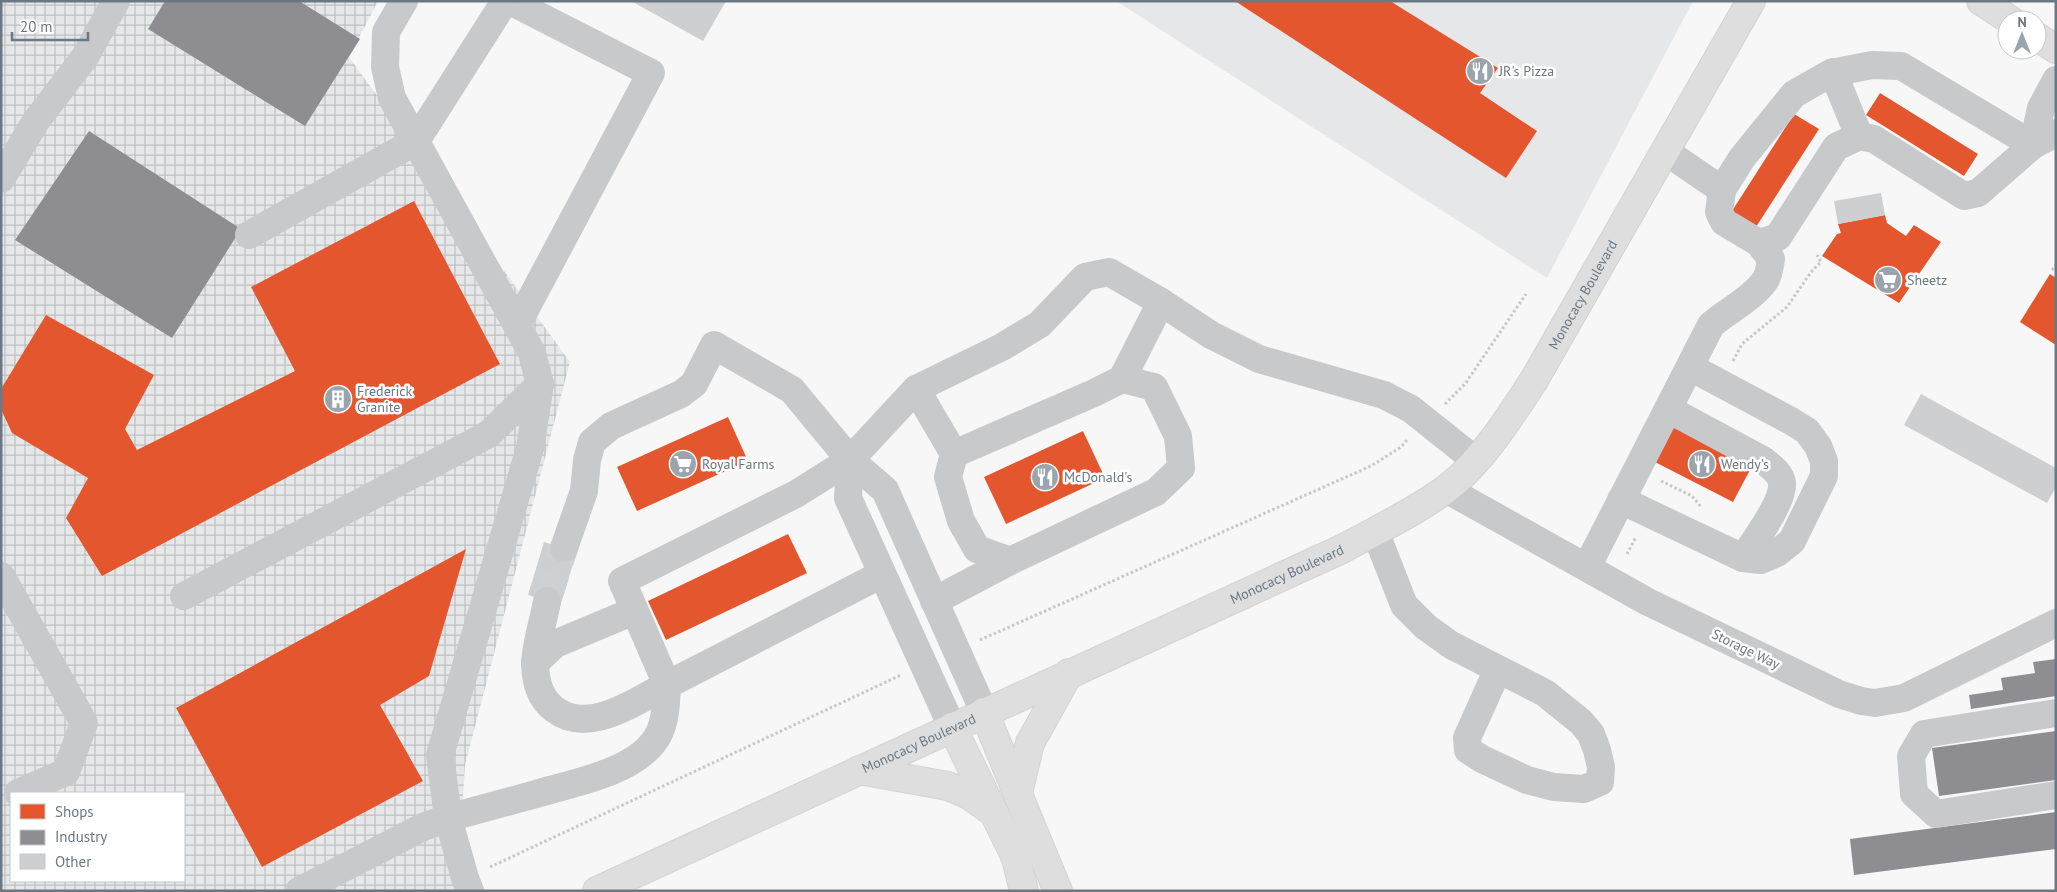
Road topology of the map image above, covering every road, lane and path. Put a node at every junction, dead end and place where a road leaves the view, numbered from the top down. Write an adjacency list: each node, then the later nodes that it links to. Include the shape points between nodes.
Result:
1 (116, 1): 14 (street, via 84,57 36,120)
2 (404, 1): 12 (street, via 386,32 385,67 392,98)
3 (505, 1): 12 (street)
4 (510, 1): 23 (street, via 651,73)
5 (1751, 1): 13 (main road, Monocacy Boulevard)
6 (1980, 1): 7 (main road)
7 (1997, 12)
8 (1833, 72): 10 (street); 11 (street, via 1872,65 1901,66); 15 (street, via 1794,94 1742,158)
9 (2056, 80): 11 (street, via 2041,108)
10 (1859, 136): 11 (street, via 1874,139 1964,196 1978,193); 17 (street, via 1836,147 1778,236)
11 (2044, 139)
12 (416, 141): 16 (street); 23 (street)
13 (1665, 152): 15 (street); 33 (main road, Monocacy Boulevard, via 1534,380 1507,421)
14 (1, 179)
15 (1722, 190): 17 (street, via 1719,212 1724,222)
16 (249, 235)
17 (1760, 243): 24 (street, via 1771,259 1767,278 1750,296 1711,325)
18 (1817, 255): 26 (path, via 1820,262 1787,307 1742,344)
19 (2056, 265): 20 (path)
20 (2052, 270)
21 (1526, 294): 30 (path, via 1465,384)
22 (1161, 302): 25 (street); 28 (street, via 1109,272 1085,277 1040,324 1002,347); 30 (street, via 1211,335 1259,359 1384,395 1411,409)
23 (517, 325): 27 (street, via 532,353)
24 (1690, 367): 26 (street); 29 (street)
25 (1122, 379): 31 (street); 41 (street, via 1154,387 1178,436 1181,468 1156,492)
26 (1718, 383): 40 (street, via 1807,431 1824,461 1824,476 1792,541 1761,560)
27 (540, 384): 45 (street, via 490,434); 64 (street, via 530,448 440,755)
28 (916, 389): 31 (street); 32 (street)
29 (1668, 409): 36 (street); 40 (street, via 1763,460 1775,470 1782,482 1781,496)
30 (1426, 422): 33 (street); 50 (path, via 1401,446 1371,466)
31 (954, 454): 41 (street, via 948,477 961,522 977,549)
32 (850, 460): 39 (street, via 792,390 714,345 694,384 681,394 611,426 592,442 584,491); 43 (street, via 848,498); 47 (street, via 884,490); 48 (street, via 796,494 622,581)
33 (1475, 460): 35 (main road, Monocacy Boulevard)
34 (1661, 480): 37 (path, via 1692,496)
35 (1446, 489): 38 (main road, Monocacy Boulevard); 42 (street, Storage Way)
36 (1621, 500): 40 (street); 42 (street)
37 (1704, 511)
38 (1375, 531): 53 (street, via 1404,605 1451,646); 54 (main road, Monocacy Boulevard)
39 (564, 548)
40 (1743, 558)
41 (1010, 561): 47 (street)
42 (1587, 567): 49 (street, Storage Way, via 1648,602 1839,694 1875,704 1904,698)
43 (882, 574): 52 (street); 55 (street)
44 (1, 576): 60 (street, via 84,723 66,772)
45 (184, 596)
46 (547, 601): 51 (street)
47 (934, 602): 50 (street)
48 (634, 611): 51 (street, via 556,644); 55 (street)
49 (2056, 623)
50 (956, 651): 56 (street)
51 (535, 663): 55 (street, via 537,684 544,701 561,714 585,720 609,714)
52 (924, 664): 58 (street); 65 (path)
53 (1498, 669): 53 (street, via 1545,693 1582,722 1597,750 1602,767 1600,782 1584,789 1554,787 1527,780 1468,750 1468,738)
54 (1069, 673): 56 (main road, Monocacy Boulevard); 61 (main road, via 1030,743)
55 (668, 685): 64 (street, via 661,729 653,743 636,758 611,771 580,781)
56 (984, 712): 58 (main road, Monocacy Boulevard); 61 (main road)
57 (2056, 713): 62 (street, via 1924,734 1911,756 1914,794 1936,814)
58 (952, 727): 59 (main road, Monocacy Boulevard); 63 (main road)
59 (859, 770): 63 (main road, via 948,786 969,795); 67 (main road, Monocacy Boulevard)
60 (20, 792)
61 (1018, 793): 69 (main road)
62 (2056, 795)
63 (994, 813): 68 (main road, via 1016,858)
64 (448, 818): 65 (street); 66 (street, via 423,827)
65 (467, 885)
66 (299, 891)
67 (597, 891)
68 (1024, 891)
69 (1058, 891)

